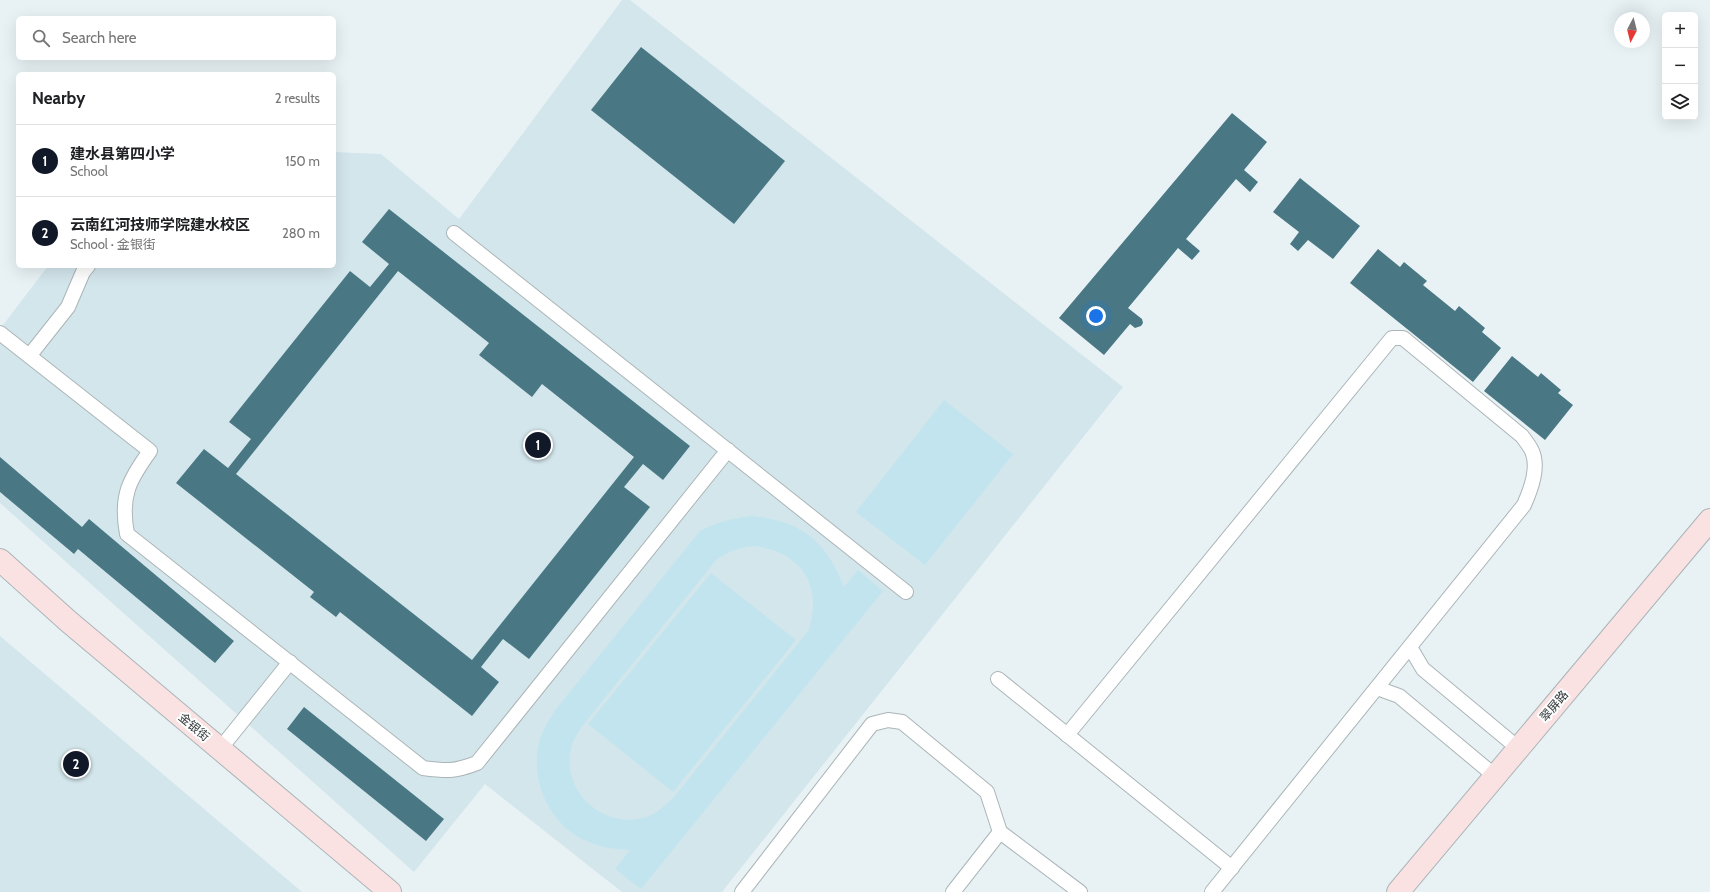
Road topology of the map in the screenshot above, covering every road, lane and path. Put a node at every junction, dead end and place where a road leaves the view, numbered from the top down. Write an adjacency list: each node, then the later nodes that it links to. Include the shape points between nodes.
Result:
1 (454, 233): 5 (lane)
2 (86, 268): 4 (lane, via 68,307)
3 (0, 333): 4 (lane)
4 (30, 355): 10 (lane, via 150,451 133,475 127,491 124,508 127,534)
5 (728, 450): 8 (lane); 10 (lane, via 477,763 447,772 423,768)
6 (1710, 520): 14 (street, 翠屏路)
7 (0, 560): 15 (street, 金银街)
8 (906, 592)
9 (1410, 647): 12 (lane); 13 (lane, via 1524,506 1533,486 1534,462 1531,449 1522,436 1403,338 1392,338); 14 (lane, via 1423,669)
10 (290, 662): 15 (lane)
11 (998, 680): 13 (lane)
12 (1377, 688): 16 (lane, via 1399,696); 18 (lane)
13 (1067, 735): 18 (lane)
14 (1518, 748): 16 (street, 翠屏路)
15 (220, 749): 19 (street, 金银街)
16 (1495, 776): 24 (street, 翠屏路)
17 (1000, 832): 20 (lane, via 987,792 902,722 888,720 872,724); 21 (lane); 22 (lane)
18 (1232, 868): 23 (lane)
19 (390, 892)
20 (742, 892)
21 (953, 892)
22 (1080, 892)
23 (1212, 892)
24 (1398, 892)

